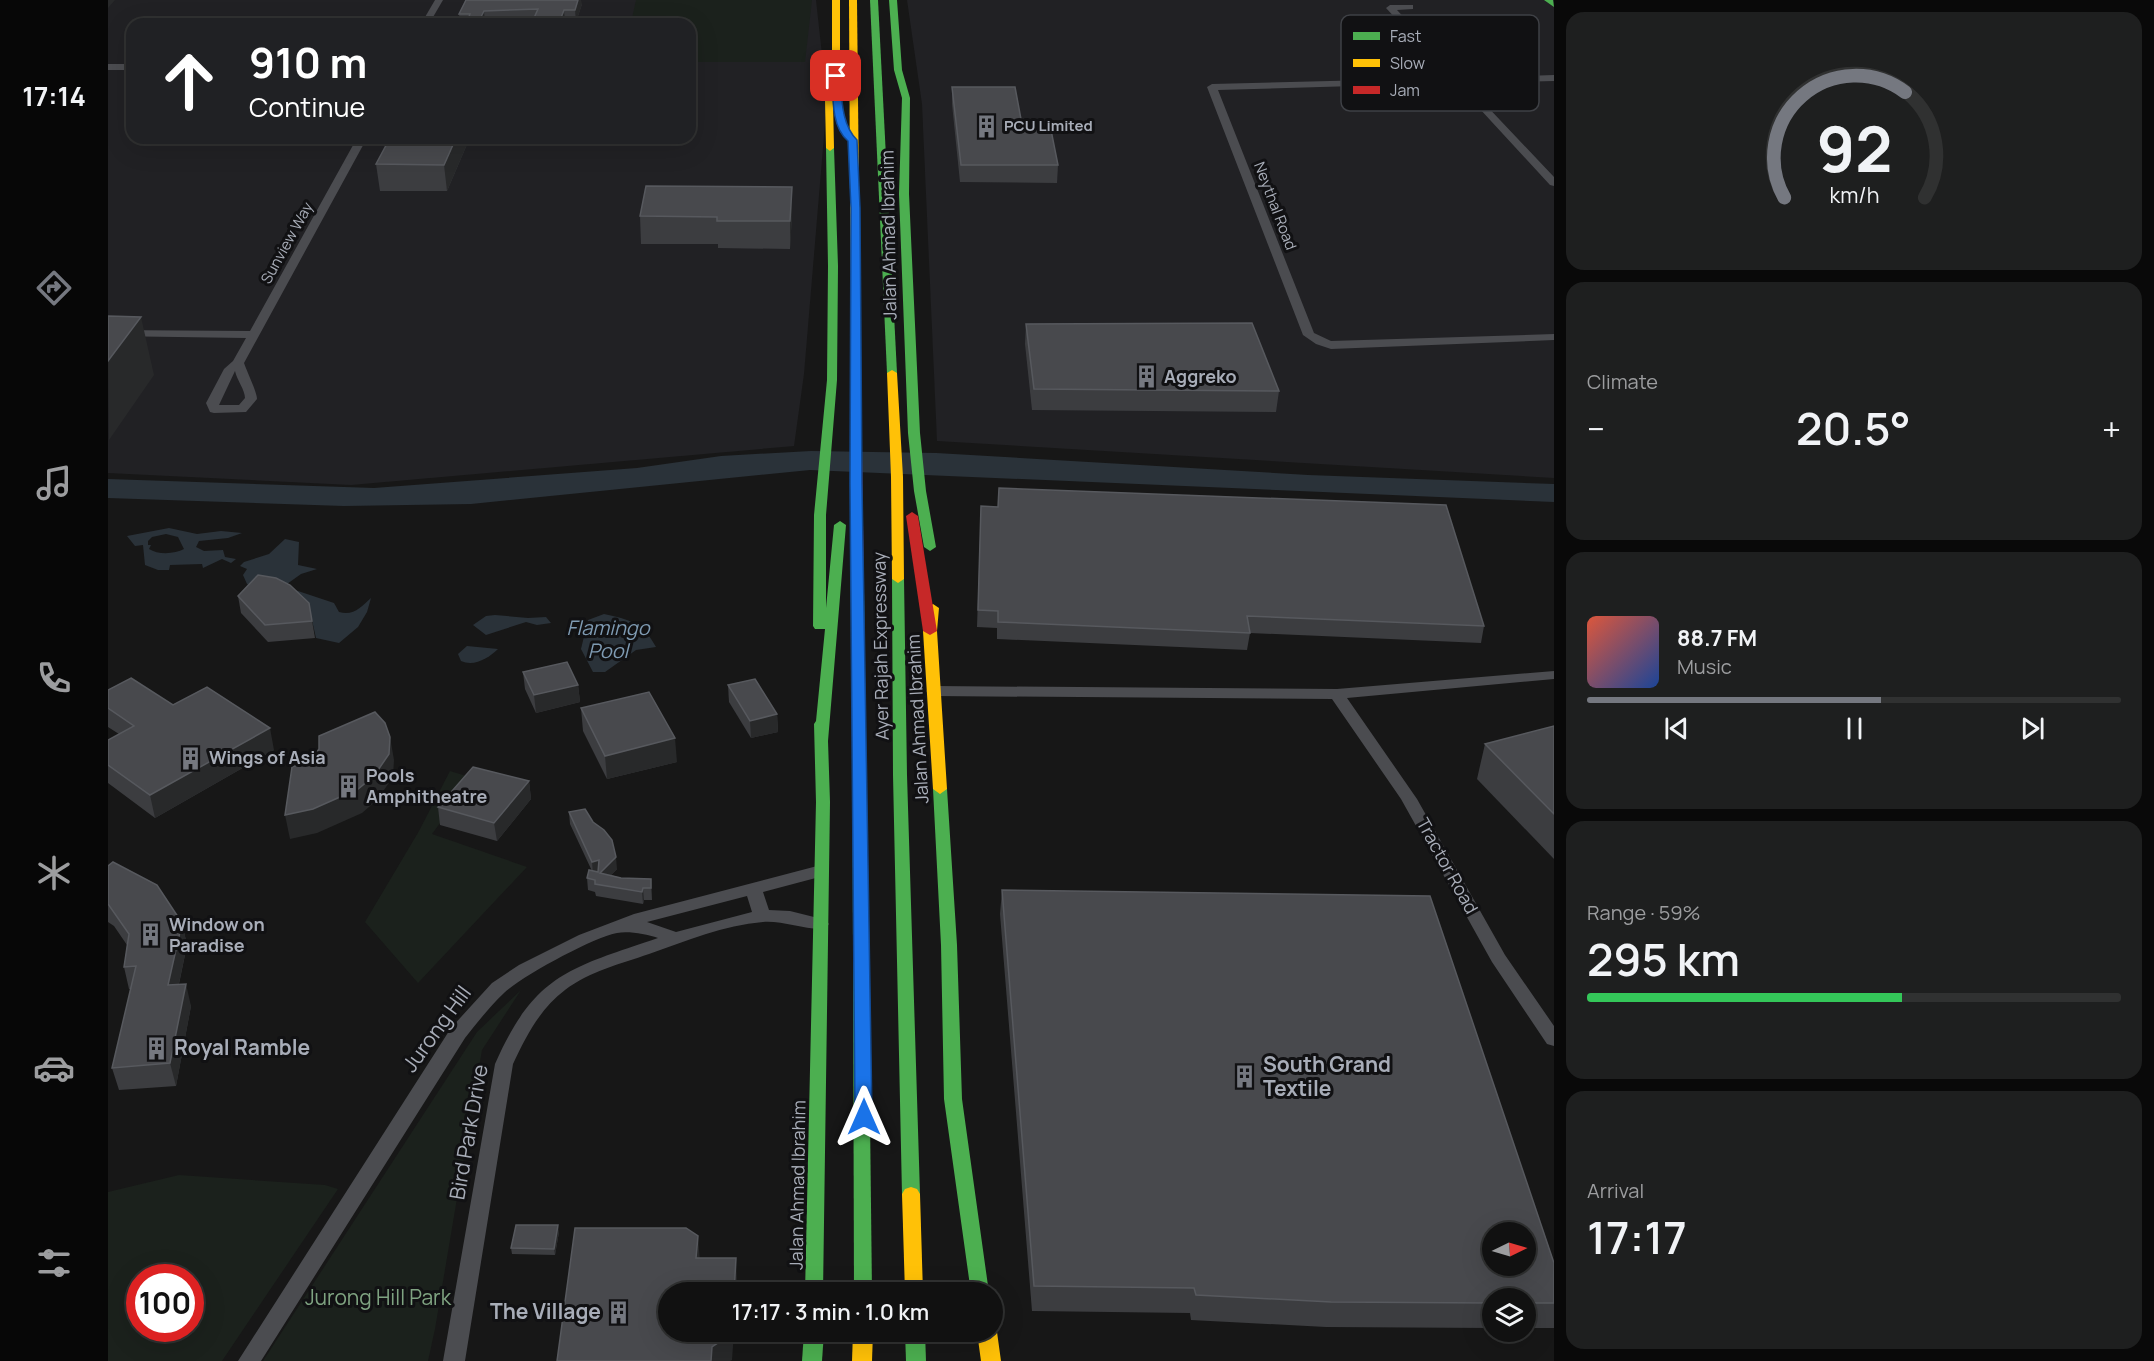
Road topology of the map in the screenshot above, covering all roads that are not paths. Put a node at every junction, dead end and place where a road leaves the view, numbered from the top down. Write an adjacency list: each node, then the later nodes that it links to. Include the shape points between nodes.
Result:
1 (439, 0): 10 (street)
2 (853, 0): 19 (main road, Ayer Rajah Expressway)
3 (874, 0): 21 (main road, Ayer Rajah Expressway)
4 (893, 0): 13 (main road, Jalan Ahmad Ibrahim)
5 (1548, 0): 7 (main road)
6 (835, 1): 14 (main road, Jalan Ahmad Ibrahim)
7 (1554, 5)
8 (1410, 7): 9 (street, via 1389,8)
9 (1396, 15)
10 (428, 18)
11 (108, 67): 12 (street)
12 (126, 67)
13 (898, 70): 21 (main road, via 892,151); 29 (main road, Jalan Ahmad Ibrahim, via 906,98 904,194 914,434 936,584)
14 (836, 76): 19 (main road, via 844,133); 33 (main road, Jalan Ahmad Ibrahim, via 829,100 832,348 820,515)
15 (1539, 78): 16 (street, Neythal Road)
16 (1554, 78)
17 (1341, 84): 25 (street, Neythal Road, via 1212,87 1309,335 1331,345)
18 (1486, 111): 22 (street)
19 (852, 140): 28 (main road, Ayer Rajah Expressway)
20 (359, 144): 24 (street, Sunview Way)
21 (883, 175): 27 (main road, Ayer Rajah Expressway)
22 (1554, 183)
23 (108, 333): 24 (street)
24 (254, 335): 26 (street, Sunview Way)
25 (1554, 337)
26 (238, 363)
27 (897, 477): 29 (main road, via 908,489); 44 (main road, Ayer Rajah Expressway, via 900,775)
28 (856, 484): 33 (main road, via 842,514); 43 (main road, Ayer Rajah Expressway)
29 (930, 631): 31 (main road, Jalan Ahmad Ibrahim)
30 (1554, 675): 32 (street)
31 (934, 691): 32 (street); 45 (main road, Jalan Ahmad Ibrahim, via 949,945 953,1099)
32 (1337, 694): 41 (street, Tractor Road, via 1418,813 1525,1000)
33 (821, 746): 34 (main road, Jalan Ahmad Ibrahim)
34 (821, 871): 35 (street, Jurong Hill); 38 (main road, Jalan Ahmad Ibrahim)
35 (753, 889): 36 (street, Jurong Hill); 37 (street)
36 (669, 910): 39 (street, Jurong Hill); 40 (street)
37 (762, 916): 38 (street, Bird Park Drive, via 794,917); 40 (street, Bird Park Drive)
38 (820, 924): 42 (main road, Jalan Ahmad Ibrahim)
39 (615, 928): 40 (street, via 647,928); 50 (street, Jurong Hill, via 525,969 498,988 473,1014)
40 (676, 938): 51 (street, Bird Park Drive, via 602,963 569,979 542,1001 518,1032 504,1064)
41 (1554, 1039)
42 (814, 1282)
43 (863, 1282)
44 (914, 1282)
45 (978, 1282)
46 (813, 1342): 52 (main road)
47 (862, 1342): 53 (main road)
48 (915, 1342): 54 (main road)
49 (988, 1342): 55 (main road)
50 (249, 1361)
51 (454, 1361)
52 (812, 1361)
53 (862, 1361)
54 (916, 1361)
55 (991, 1361)

